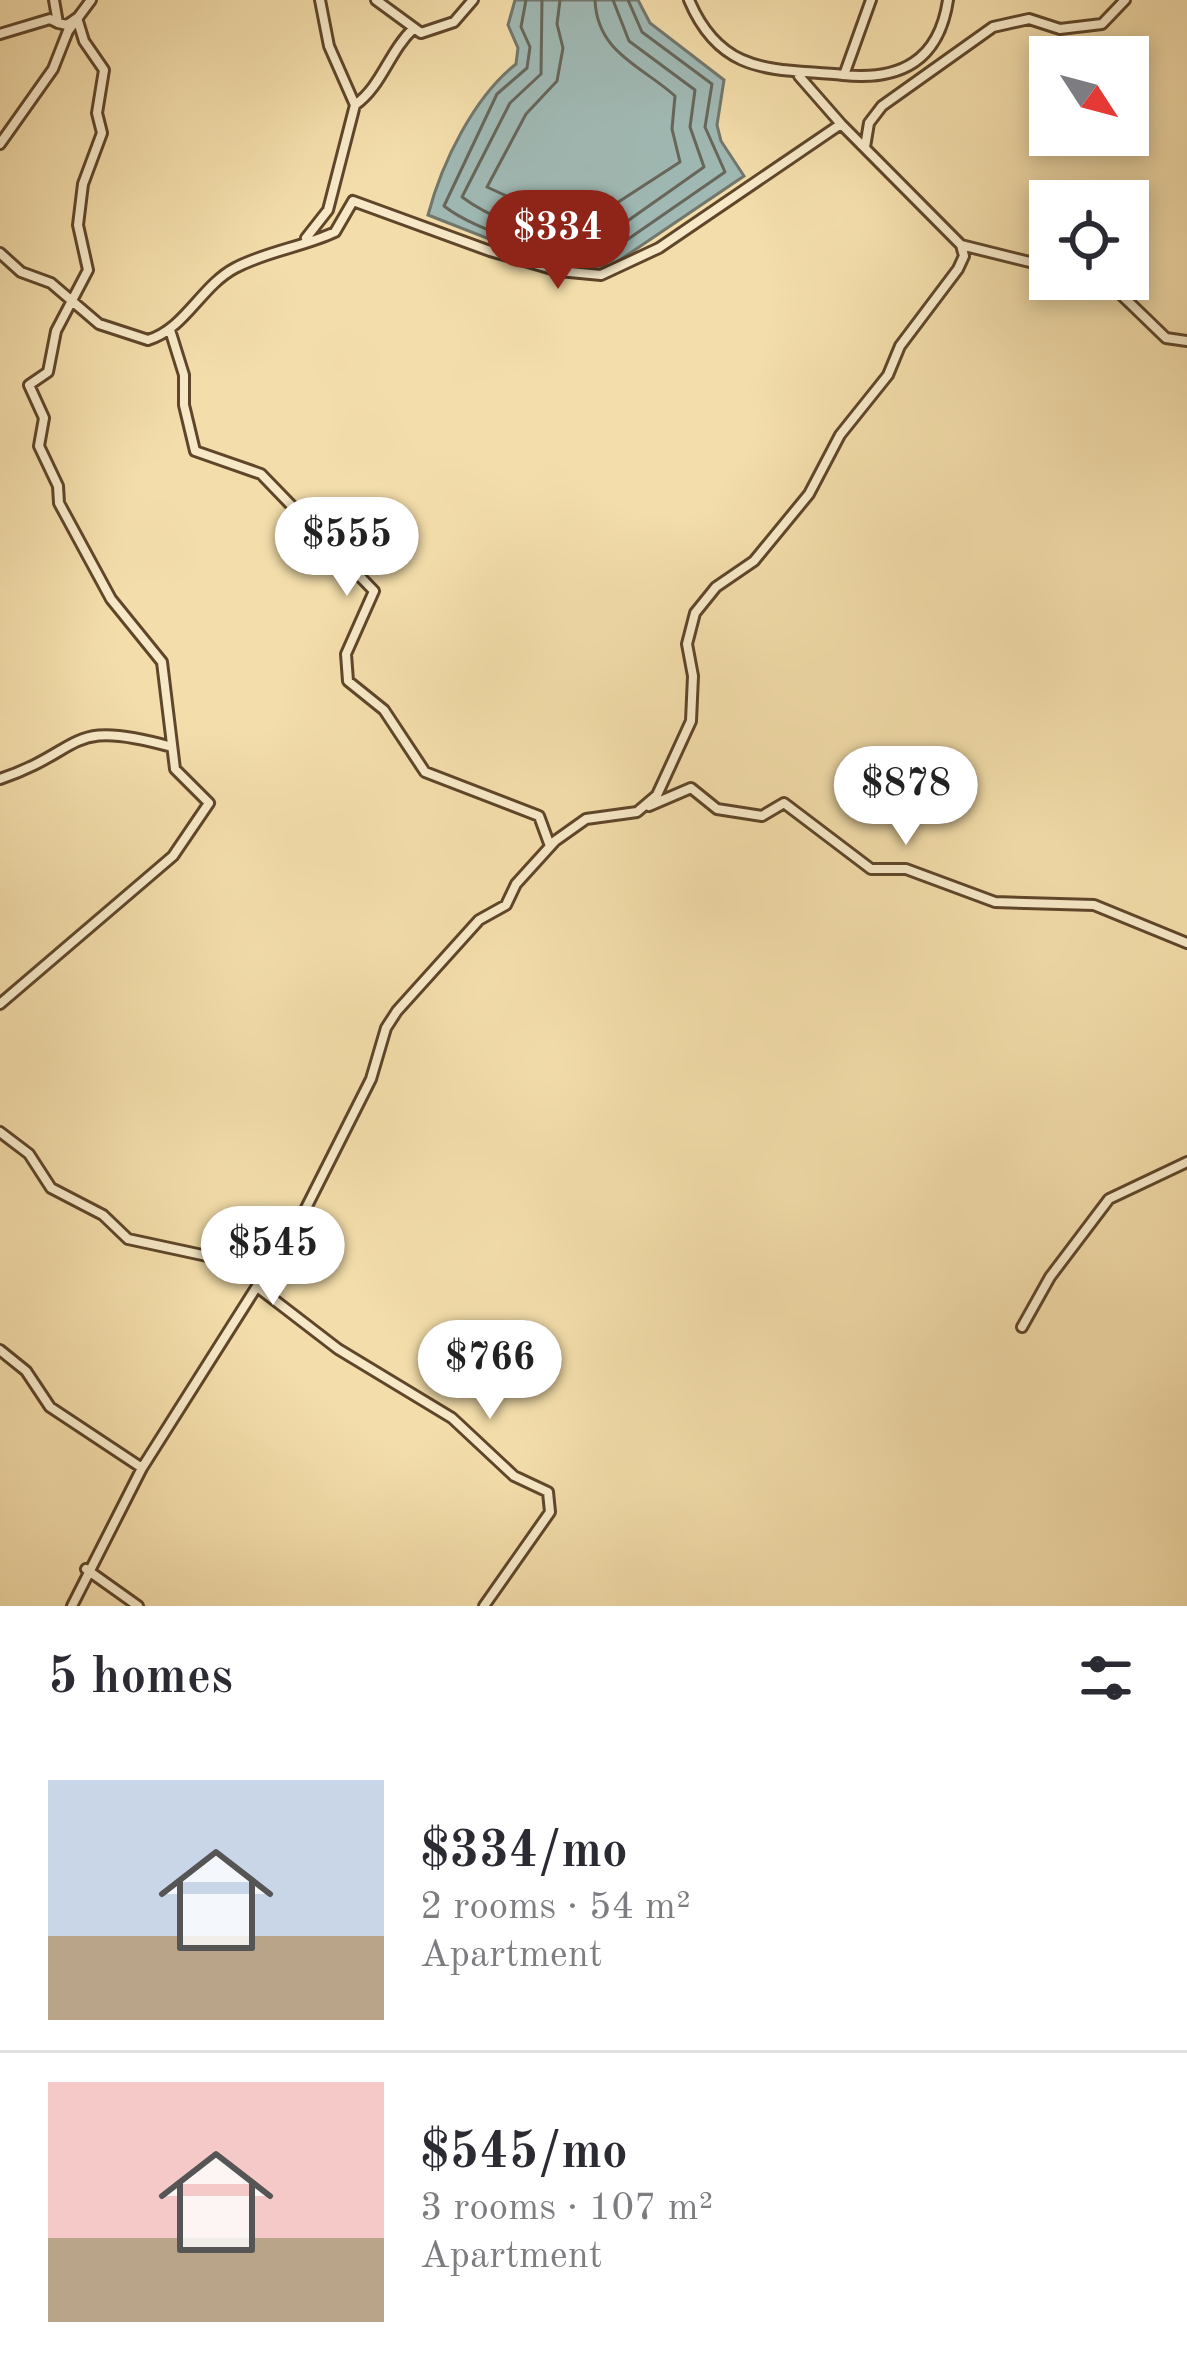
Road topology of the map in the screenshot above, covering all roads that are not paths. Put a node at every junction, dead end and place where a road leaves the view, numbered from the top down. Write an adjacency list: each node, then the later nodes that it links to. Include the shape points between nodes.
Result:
1 (54, 0): 11 (street)
2 (91, 0): 10 (street)
3 (320, 0): 16 (street, via 328,46)
4 (376, 0): 12 (street)
5 (473, 0): 12 (street, via 454,22)
6 (689, 0): 15 (street, via 738,57)
7 (871, 0): 14 (street)
8 (948, 0): 14 (street, via 921,59 889,76)
9 (1125, 0): 19 (street, via 1102,24 1060,29 1029,19 993,27 882,106)
10 (77, 18): 11 (street); 18 (street); 24 (street, via 104,70 102,133 78,225 88,270)
11 (58, 23): 13 (street)
12 (414, 28): 16 (street)
13 (0, 34)
14 (844, 75): 15 (street)
15 (799, 76): 17 (street)
16 (355, 105): 20 (street, via 328,210)
17 (841, 124): 19 (street); 20 (street, via 659,248 602,275 490,250 362,201 347,204 335,232)
18 (0, 144)
19 (865, 147): 21 (street)
20 (302, 242): 26 (street, via 234,268)
21 (961, 244): 23 (street); 30 (street, via 958,269 840,435 809,494 754,561 716,586 695,613 687,644 691,721)
22 (0, 253): 24 (street)
23 (1029, 262)
24 (73, 299): 26 (street, via 99,324 148,340); 28 (street, via 47,372 29,385 44,418 39,446 59,503 111,599 162,662)
25 (1127, 300): 27 (street, via 1166,338)
26 (170, 330): 31 (street, via 195,451 261,474 374,591 346,654 348,681 384,710 425,772 539,816)
27 (1187, 341)
28 (172, 747): 29 (street, via 133,734 83,736); 33 (street, via 179,776 204,793 204,814 172,856)
29 (0, 779)
30 (649, 806): 31 (street, via 586,819); 32 (street, via 691,788 717,809 762,816 784,803 871,869 906,869 995,902 1094,904)
31 (550, 846): 36 (street, via 506,904 479,920 386,1028 371,1079)
32 (1187, 943)
33 (0, 1004)
34 (0, 1132): 36 (street, via 29,1154 52,1188 104,1215 128,1239 207,1256 257,1251)
35 (1187, 1162): 37 (street, via 1109,1199)
36 (262, 1285): 39 (street); 43 (street, via 338,1349 452,1418 514,1476 548,1492 550,1512)
37 (1022, 1327)
38 (0, 1350): 39 (street, via 50,1407)
39 (142, 1468): 40 (street)
40 (86, 1570): 41 (street); 42 (street)
41 (72, 1606)
42 (138, 1606)
43 (484, 1606)

